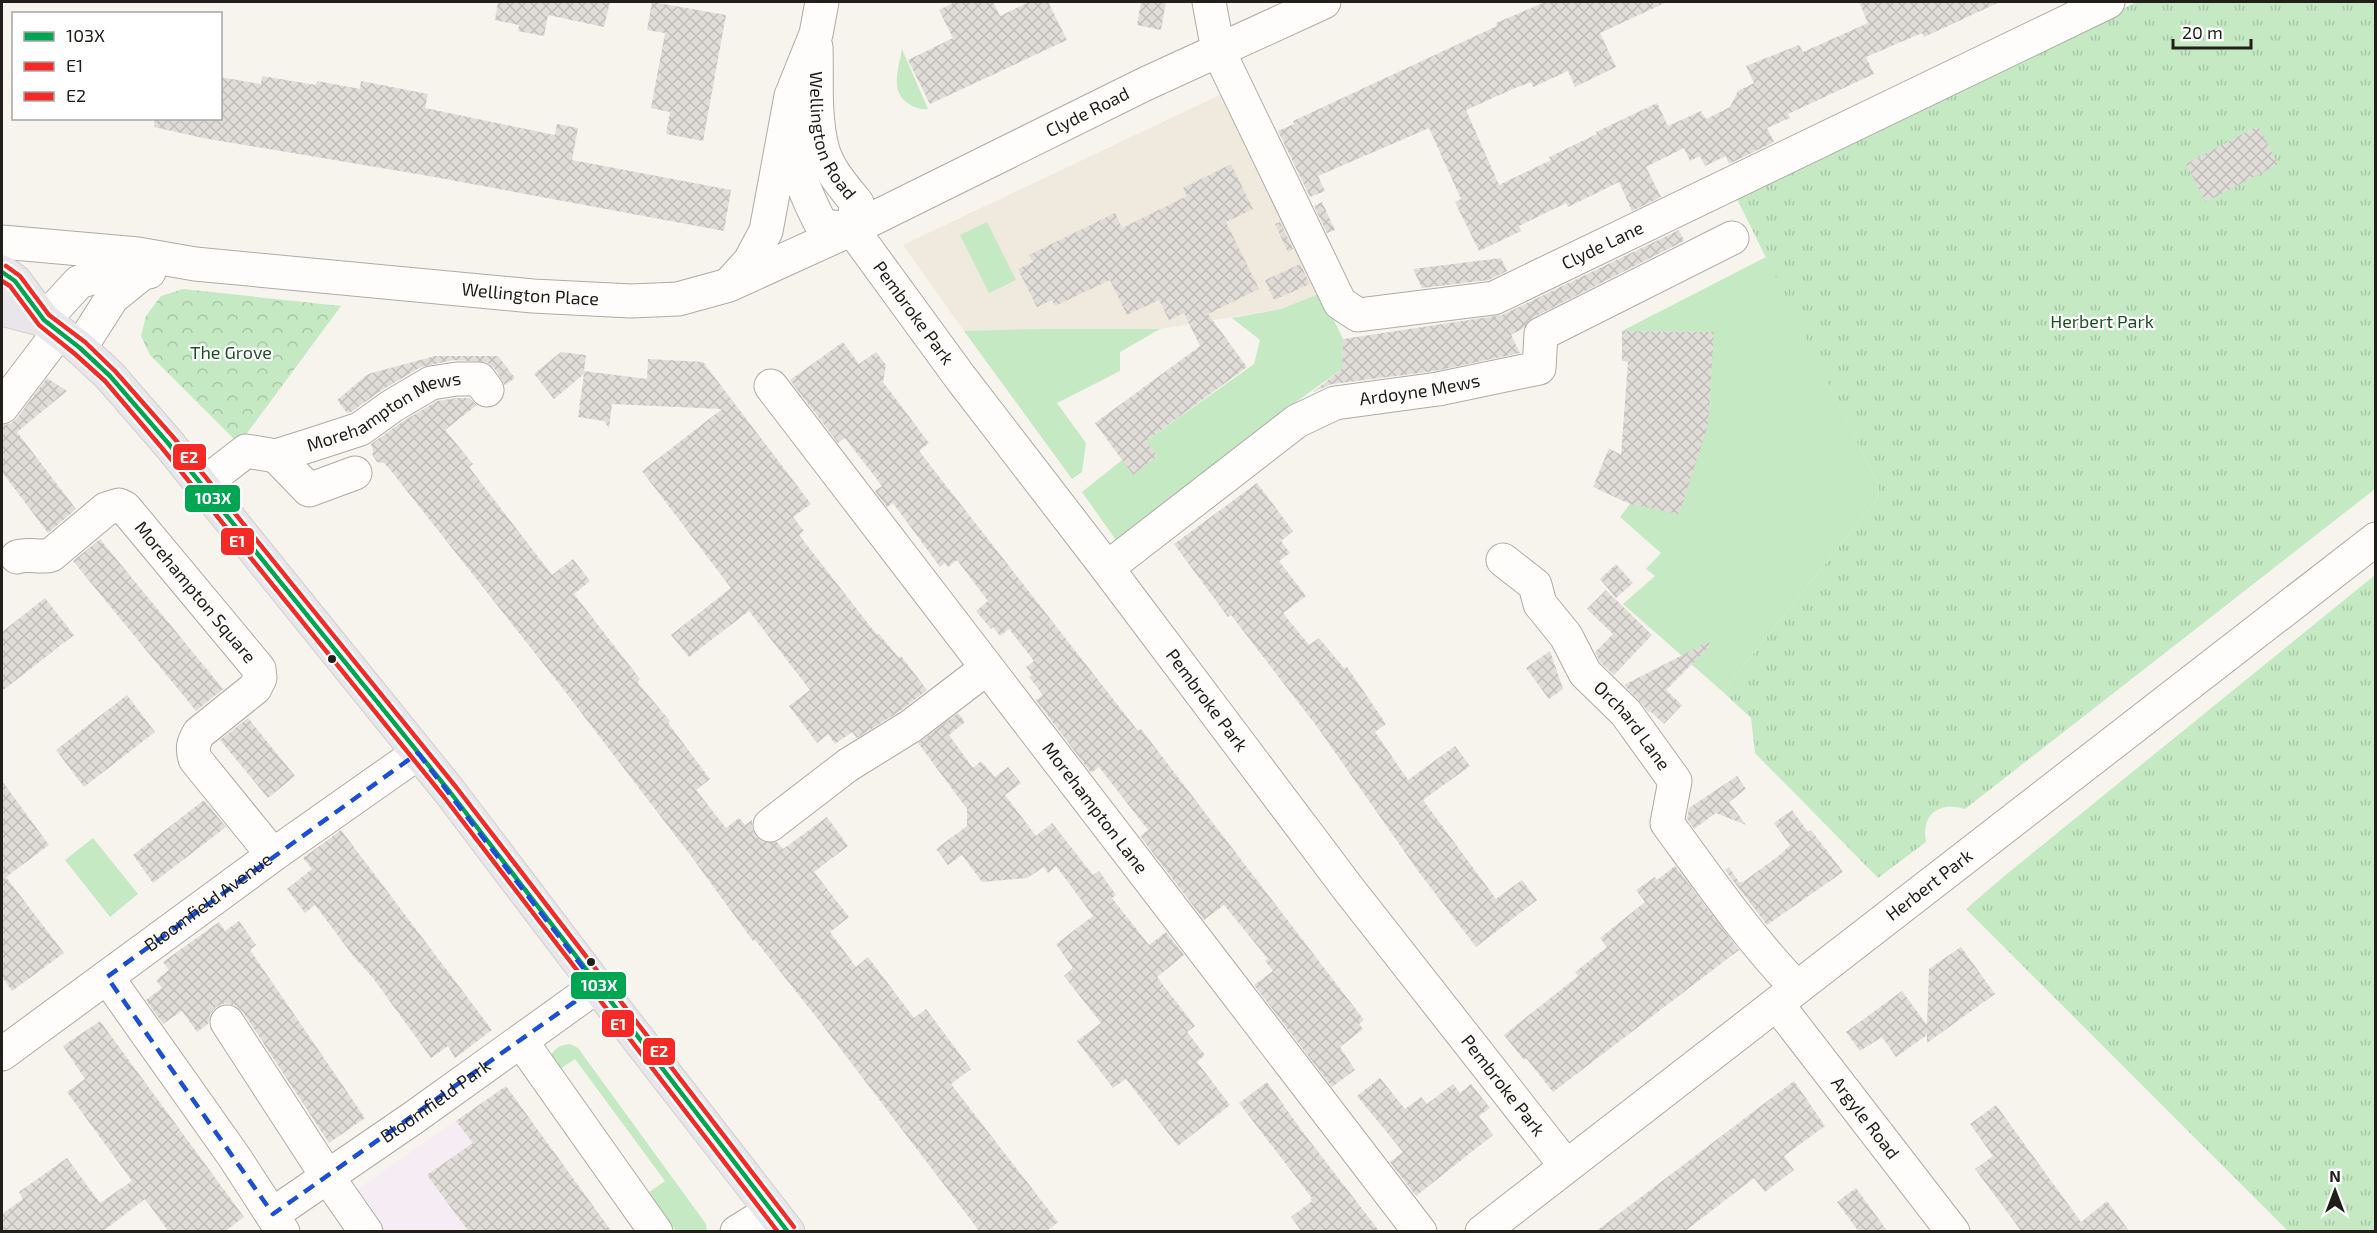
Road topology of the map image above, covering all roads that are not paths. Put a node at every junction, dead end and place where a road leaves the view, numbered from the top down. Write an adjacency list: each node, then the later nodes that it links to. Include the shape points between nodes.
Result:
1 (822, 2): 5 (street, Wellington Road)
2 (1209, 2): 6 (street, Clyde Lane)
3 (1324, 2): 6 (street, Clyde Road)
4 (2108, 2): 6 (street, Clyde Lane, via 1494,298 1358,315 1340,303)
5 (816, 34): 7 (street, Wellington Road, via 790,96); 8 (street, Wellington Road, via 822,148 832,171 857,203)
6 (1218, 50): 8 (street, Clyde Road)
7 (787, 117): 8 (street, Wellington Road, via 793,157 822,226); 14 (street, Wellington Road, via 766,231 750,261)
8 (852, 229): 14 (street, Wellington Place); 26 (street, Pembroke Park)
9 (1732, 238): 26 (street, Ardoyne Mews, via 1541,334 1539,368 1438,389 1335,404 1297,421)
10 (2, 242): 11 (street, Wellington Place, via 138,254)
11 (195, 264): 13 (street, Wellington Place); 14 (street, Wellington Place, via 532,296 631,301 678,299)
12 (2, 272): 16 (main road, via 15,281)
13 (144, 272): 16 (street, Wellington Place); 16 (street, Wellington Place, via 107,273 79,282)
14 (729, 285)
15 (2, 309): 16 (main road)
16 (61, 334): 19 (street); 22 (main road, via 110,376)
17 (771, 386): 27 (street, Morehampton Lane)
18 (488, 390): 20 (street, Morehampton Mews, via 479,380 431,383 360,429)
19 (2, 406)
20 (276, 456): 21 (street, Morehampton Mews, via 309,490); 22 (street, Morehampton Mews, via 246,451)
21 (355, 474)
22 (202, 485): 28 (main road)
23 (2376, 539): 33 (street, Herbert Park)
24 (17, 558): 30 (street, Morehampton Square, via 51,555 106,509 118,505 125,508 259,669 255,688 199,733 193,751 195,759)
25 (1503, 560): 33 (street, Orchard Lane, via 1535,585 1540,604 1566,636 1585,673 1626,713 1675,781 1667,823 1780,970)
26 (1107, 568): 37 (street, Pembroke Park, via 1347,887)
27 (987, 668): 29 (street); 44 (street, Morehampton Lane)
28 (418, 753): 30 (street, Bloomfield Avenue); 32 (main road)
29 (770, 825)
30 (273, 855): 31 (street, Bloomfield Avenue)
31 (106, 978): 36 (street, Bloomfield Avenue); 40 (street, Bloomfield Park)
32 (597, 986): 35 (street, Bloomfield Park); 39 (main road)
33 (1786, 995): 37 (street, Herbert Park); 46 (street, Argyle Road)
34 (227, 1022): 38 (street)
35 (521, 1041): 38 (street, Bloomfield Park); 42 (street)
36 (2, 1054)
37 (1566, 1166): 45 (street, Herbert Park)
38 (327, 1176): 40 (street, Bloomfield Park); 41 (street)
39 (780, 1221): 43 (street)
40 (278, 1223)
41 (366, 1232)
42 (656, 1232)
43 (737, 1232)
44 (1420, 1232)
45 (1482, 1232)
46 (1953, 1232)

